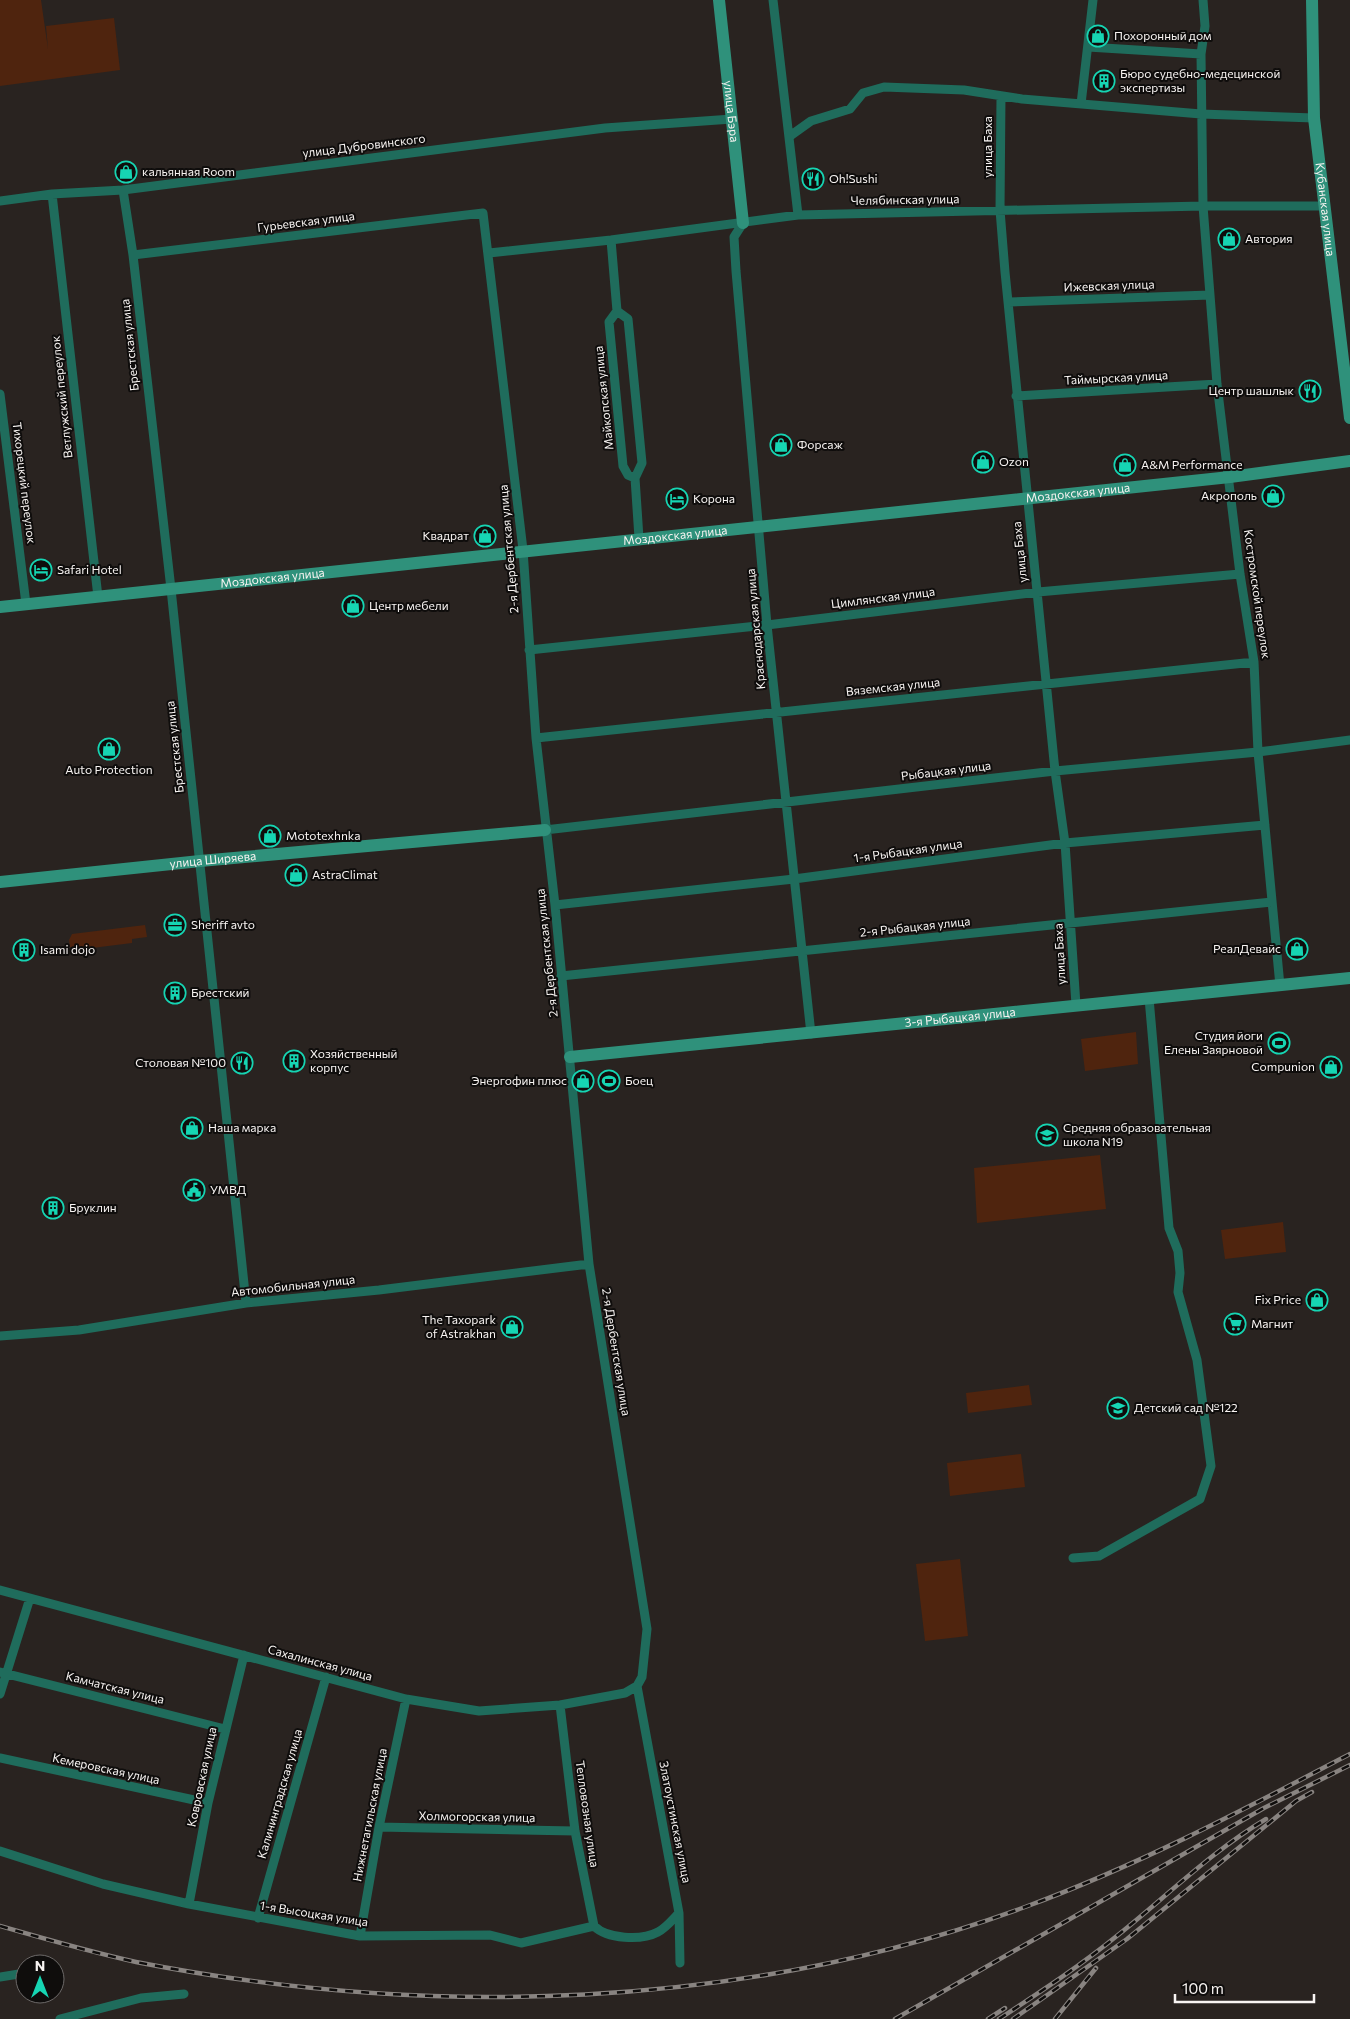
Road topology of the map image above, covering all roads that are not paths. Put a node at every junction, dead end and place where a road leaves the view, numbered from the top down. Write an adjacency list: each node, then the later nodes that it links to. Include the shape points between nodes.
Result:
1 (719, 0): 12 (main road, улица Бэра)
2 (773, 0): 13 (street)
3 (1094, 0): 6 (street)
4 (1203, 0): 7 (street, Костромской переулок, via 1205,26)
5 (1312, 0): 11 (main road, Кубанская улица)
6 (1088, 47): 7 (street); 9 (street)
7 (1201, 54): 10 (street, Костромской переулок)
8 (1001, 96): 9 (street); 13 (street, via 964,90 884,87 863,93 850,109 811,121); 19 (street, улица Баха)
9 (1081, 104): 10 (street)
10 (1201, 114): 11 (street); 17 (street, Костромской переулок)
11 (1314, 118): 18 (main road, Кубанская улица)
12 (732, 119): 14 (street, улица Дубровинского, via 605,128); 22 (main road, улица Бэра)
13 (790, 136): 21 (street)
14 (123, 190): 15 (street, улица Дубровинского); 25 (street, Брестская улица)
15 (52, 194): 16 (street, улица Дубровинского); 43 (street, Ветлужский переулок)
16 (0, 201)
17 (1203, 206): 18 (street, Челябинская улица); 19 (street, Челябинская улица); 26 (street, Костромской переулок)
18 (1324, 206): 32 (main road, Кубанская улица)
19 (1000, 210): 21 (street, Челябинская улица); 27 (street, улица Баха)
20 (482, 213): 24 (street, 2-я Дербентская улица); 25 (street, Гурьевская улица)
21 (798, 215): 22 (street, Челябинская улица)
22 (743, 222): 23 (street, Челябинская улица); 37 (street, Краснодарская улица, via 734,237)
23 (612, 240): 24 (street, Челябинская улица); 28 (street, Майкопская улица)
24 (489, 253): 39 (street, 2-я Дербентская улица)
25 (133, 255): 41 (street, Брестская улица)
26 (1210, 296): 27 (street, Ижевская улица); 29 (street, Костромской переулок)
27 (1008, 302): 31 (street, улица Баха)
28 (617, 311): 34 (street, Майкопская улица, via 628,319 642,464); 34 (street, Майкопская улица, via 609,322 623,466 628,475)
29 (1218, 384): 31 (street, Таймырская улица); 35 (street, Костромской переулок)
30 (0, 394): 44 (street, Тихорецкий переулок)
31 (1016, 396): 36 (street, улица Баха)
32 (1350, 418)
33 (1350, 461): 35 (main road, Моздокская улица)
34 (635, 478): 38 (street, Майкопская улица)
35 (1230, 478): 36 (main road, Моздокская улица); 40 (street, Костромской переулок)
36 (1027, 498): 37 (main road, Моздокская улица); 42 (street, улица Баха)
37 (760, 525): 38 (main road, Моздокская улица); 46 (street, Краснодарская улица)
38 (639, 538): 39 (main road, Моздокская улица)
39 (523, 550): 41 (main road, Моздокская улица); 47 (street, 2-я Дербентская улица)
40 (1240, 574): 42 (street, Цимлянская улица); 48 (street, Костромской переулок)
41 (171, 589): 43 (main road, Моздокская улица); 59 (street, Брестская улица)
42 (1038, 592): 46 (street, Цимлянская улица); 49 (street, улица Баха)
43 (98, 596): 44 (main road, Моздокская улица)
44 (26, 604): 45 (main road, Моздокская улица)
45 (0, 607)
46 (767, 625): 47 (street, Цимлянская улица); 50 (street, Краснодарская улица)
47 (529, 650): 51 (street, 2-я Дербентская улица)
48 (1254, 662): 49 (street, Вяземская улица); 53 (street, Костромской переулок)
49 (1048, 683): 50 (street, Вяземская улица); 54 (street, улица Баха)
50 (776, 711): 51 (street, Вяземская улица); 55 (street, Краснодарская улица)
51 (536, 738): 57 (street, 2-я Дербентская улица)
52 (1350, 740): 53 (street, Рыбацкая улица)
53 (1258, 752): 54 (street, Рыбацкая улица); 56 (street, Костромской переулок)
54 (1055, 771): 55 (street, Рыбацкая улица); 58 (street, улица Баха)
55 (786, 803): 57 (street, Рыбацкая улица); 60 (street, Краснодарская улица)
56 (1265, 825): 58 (street, 1-я Рыбацкая улица); 62 (street, Костромской переулок)
57 (545, 830): 59 (main road, улица Ширяева); 63 (street, 2-я Дербентская улица)
58 (1064, 843): 60 (street, 1-я Рыбацкая улица); 64 (street, улица Баха)
59 (200, 861): 61 (main road, улица Ширяева); 74 (street, Брестская улица)
60 (794, 879): 63 (street, 1-я Рыбацкая улица); 65 (street, Краснодарская улица)
61 (0, 882)
62 (1272, 902): 64 (street, 2-я Рыбацкая улица); 68 (street, Костромской переулок)
63 (555, 905): 66 (street, 2-я Дербентская улица)
64 (1071, 923): 65 (street, 2-я Рыбацкая улица); 70 (street, улица Баха)
65 (801, 952): 66 (street, 2-я Рыбацкая улица); 71 (street, Краснодарская улица)
66 (561, 976): 72 (street, 2-я Дербентская улица)
67 (1350, 978): 68 (main road, 3-я Рыбацкая улица)
68 (1280, 986): 69 (main road, 3-я Рыбацкая улица)
69 (1149, 998): 70 (main road, 3-я Рыбацкая улица); 76 (street, via 1168,1228 1178,1251 1178,1292 1197,1360 1210,1466 1200,1499 1099,1556)
70 (1076, 1005): 71 (main road, 3-я Рыбацкая улица)
71 (811, 1034): 72 (main road, 3-я Рыбацкая улица)
72 (570, 1057): 73 (street, 2-я Дербентская улица)
73 (589, 1264): 74 (street, Автомобильная улица); 82 (street, 2-я Дербентская улица, via 647,1629 642,1678)
74 (246, 1303): 75 (street, Автомобильная улица, via 79,1330)
75 (0, 1336)
76 (1073, 1558)
77 (0, 1590): 78 (street, Сахалинская улица)
78 (30, 1598): 79 (street, Сахалинская улица); 80 (street)
79 (244, 1655): 81 (street, Сахалинская улица); 86 (street, Ковровская улица)
80 (3, 1673): 83 (street); 86 (street, Камчатская улица)
81 (326, 1677): 84 (street, Сахалинская улица); 94 (street, Калининградская улица)
82 (637, 1686): 85 (street, Сахалинская улица, via 625,1693); 93 (street, Златоустинская улица)
83 (0, 1694)
84 (406, 1699): 85 (street, Сахалинская улица, via 480,1711); 89 (street, Нижнетагильская улица)
85 (560, 1705): 90 (street, Тепловозная улица)
86 (225, 1729): 88 (street, Ковровская улица)
87 (0, 1758): 88 (street, Кемеровская улица)
88 (208, 1803): 92 (street, Ковровская улица)
89 (379, 1827): 90 (street, Холмогорская улица); 96 (street, Нижнетагильская улица)
90 (575, 1832): 95 (street, Тепловозная улица)
91 (0, 1851): 92 (street, 1-я Высоцкая улица, via 103,1884)
92 (188, 1904): 94 (street, 1-я Высоцкая улица)
93 (679, 1913): 95 (street, via 659,1932 642,1937 601,1933); 97 (street, Златоустинская улица)
94 (258, 1918): 96 (street, 1-я Высоцкая улица)
95 (594, 1926): 96 (street, 1-я Высоцкая улица, via 521,1943 490,1935)
96 (360, 1936)
97 (680, 1963)
98 (15, 1975): 99 (street)
99 (0, 1977)
100 (184, 1994): 101 (street, via 141,1998)
101 (60, 2019)

